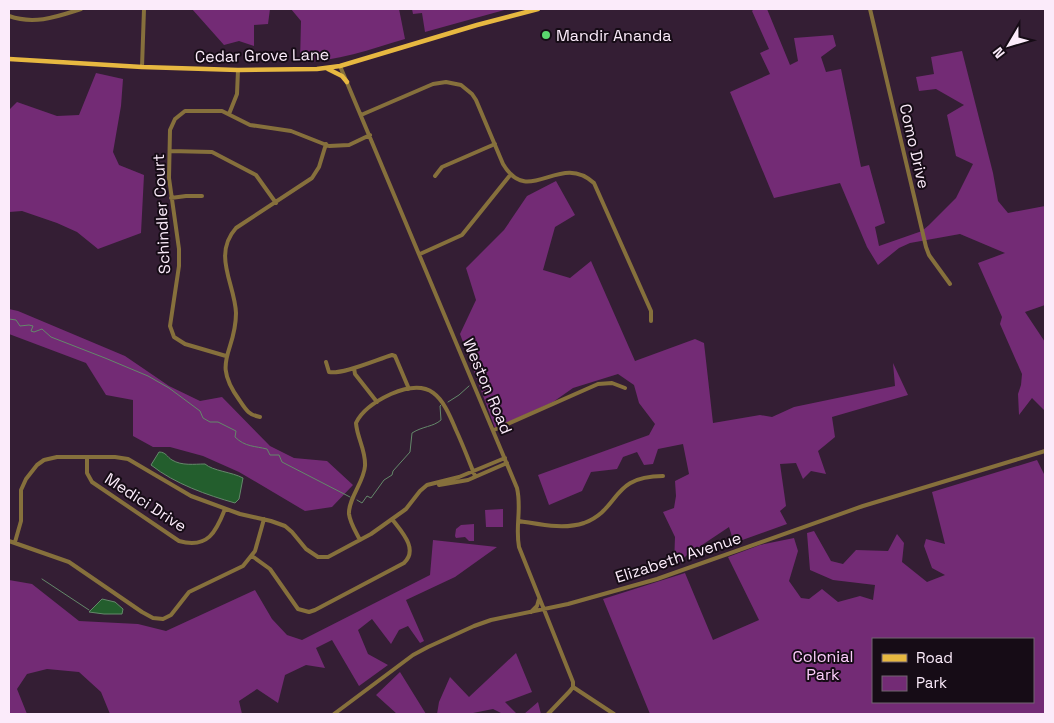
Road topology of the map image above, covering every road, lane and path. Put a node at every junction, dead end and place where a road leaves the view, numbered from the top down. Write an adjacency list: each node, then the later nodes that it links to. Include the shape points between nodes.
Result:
1 (81, 9): 5 (street)
2 (144, 9): 9 (street)
3 (538, 9): 8 (main road, Cedar Grove Lane)
4 (870, 9): 25 (street, Como Drive, via 926,247)
5 (67, 11): 6 (street, via 37,21)
6 (9, 16)
7 (9, 59): 9 (main road, Cedar Grove Lane)
8 (340, 66): 10 (main road, Cedar Grove Lane); 12 (street, Weston Road)
9 (142, 67): 11 (main road, Cedar Grove Lane)
10 (325, 68): 11 (main road, Cedar Grove Lane); 12 (main road, via 337,72)
11 (238, 70): 13 (street, via 237,94)
12 (347, 82): 14 (street, Weston Road)
13 (229, 114): 16 (street, Schindler Court, via 250,125 291,131); 18 (street, Schindler Court, via 217,110 179,114 170,130)
14 (361, 115): 15 (street, Weston Road); 17 (street, via 433,84 452,82 472,94)
15 (370, 135): 16 (street, Schindler Court, via 342,146); 24 (street, Weston Road)
16 (326, 144): 23 (street, via 312,178)
17 (495, 144): 19 (street); 20 (street, via 442,167)
18 (170, 151): 22 (street, Schindler Court); 23 (street, via 212,152 256,175)
19 (511, 174): 24 (street, via 462,235); 26 (street, via 516,179 532,182 574,172 594,183 651,311)
20 (435, 176)
21 (202, 196): 22 (street)
22 (171, 198): 27 (street, Schindler Court, via 179,266 170,326 174,337 184,344)
23 (276, 203): 27 (street, via 236,228 230,236 225,255 226,270 236,311 235,329)
24 (420, 254): 34 (street, Weston Road)
25 (950, 284)
26 (651, 321)
27 (226, 356): 33 (street, via 225,369 230,386 250,415)
28 (326, 362): 29 (street, via 328,372)
29 (354, 368): 30 (street, via 395,356); 32 (street, via 355,374)
30 (409, 388): 32 (street); 39 (street, via 426,390 444,403)
31 (625, 388): 34 (street, via 612,383 598,384)
32 (377, 402): 47 (street, via 361,414 356,423 365,464 349,515)
33 (260, 417)
34 (494, 430): 37 (street, Weston Road)
35 (1045, 450): 52 (street, Elizabeth Avenue, via 863,506 657,579)
36 (87, 457): 43 (street, via 128,459 180,490); 43 (street, Medici Drive, via 87,472 92,482 179,541 189,544 208,538 219,526); 49 (street, via 57,456 44,460 31,471 21,490 21,521)
37 (505, 458): 38 (street, Weston Road); 39 (street)
38 (507, 463): 40 (street); 46 (street, Weston Road, via 518,494)
39 (473, 471): 40 (street); 42 (street)
40 (476, 476): 42 (street, via 460,482)
41 (663, 476): 46 (street, via 630,482 602,512 585,522 566,526)
42 (427, 486): 45 (street)
43 (225, 509): 44 (street)
44 (264, 519): 47 (street, via 285,526 318,557 328,557); 50 (street)
45 (392, 519): 47 (street); 50 (street, via 409,545 408,559 309,612 298,609 270,569)
46 (519, 521): 51 (street, Weston Road, via 519,546)
47 (360, 540)
48 (9, 541): 49 (street)
49 (15, 542): 50 (street, via 69,562 142,612 163,619 171,615 189,592 244,566)
50 (252, 556)
51 (539, 597): 52 (street, Weston Road); 53 (street, via 537,606)
52 (544, 610): 53 (street, Elizabeth Avenue); 54 (street, Weston Road)
53 (530, 612): 55 (street, Elizabeth Avenue, via 484,622 428,647 405,660)
54 (573, 687): 56 (street); 57 (street)
55 (334, 714)
56 (548, 714)
57 (614, 714)

